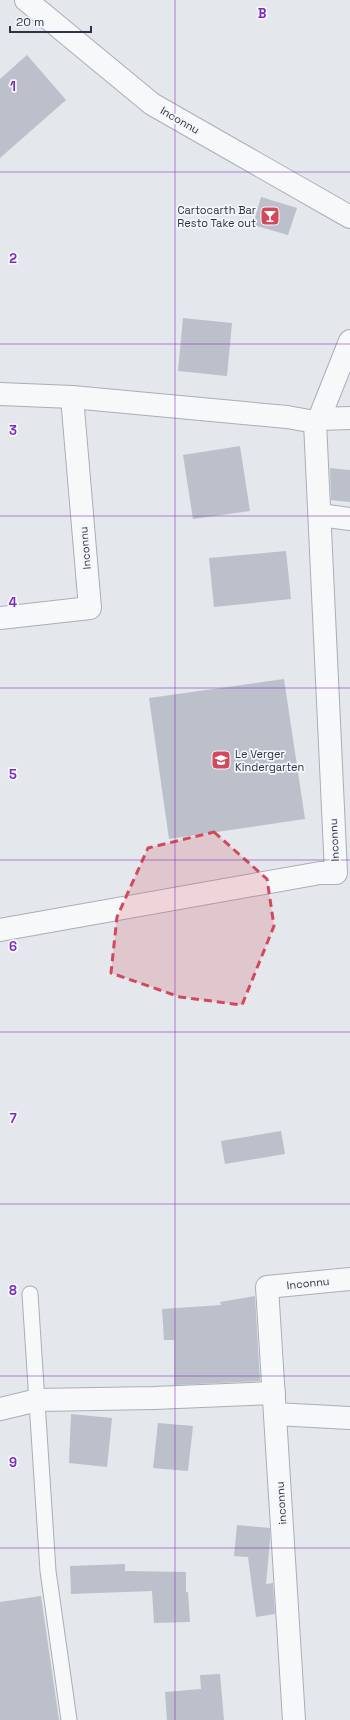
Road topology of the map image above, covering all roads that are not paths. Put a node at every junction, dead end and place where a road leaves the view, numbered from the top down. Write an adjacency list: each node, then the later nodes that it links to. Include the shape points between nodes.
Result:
1 (26, 0): 2 (street, Inconnu, via 152,104)
2 (350, 217)
3 (350, 341): 7 (street, Inconnu)
4 (0, 394): 5 (street)
5 (72, 397): 7 (street); 10 (street, Inconnu, via 90,608)
6 (350, 418): 7 (street)
7 (317, 420): 8 (street, Inconnu)
8 (320, 515): 9 (street); 11 (street, Inconnu, via 336,873 320,873)
9 (350, 519)
10 (0, 618)
11 (0, 930)
12 (350, 1279): 13 (street, Inconnu)
13 (267, 1287): 15 (street, inconnu)
14 (30, 1294): 16 (lane)
15 (274, 1393): 16 (street); 18 (street, inconnu)
16 (38, 1400): 17 (street); 20 (lane, via 48,1571)
17 (0, 1409)
18 (275, 1414): 19 (street); 21 (street, inconnu)
19 (350, 1418)
20 (69, 1720)
21 (294, 1720)

